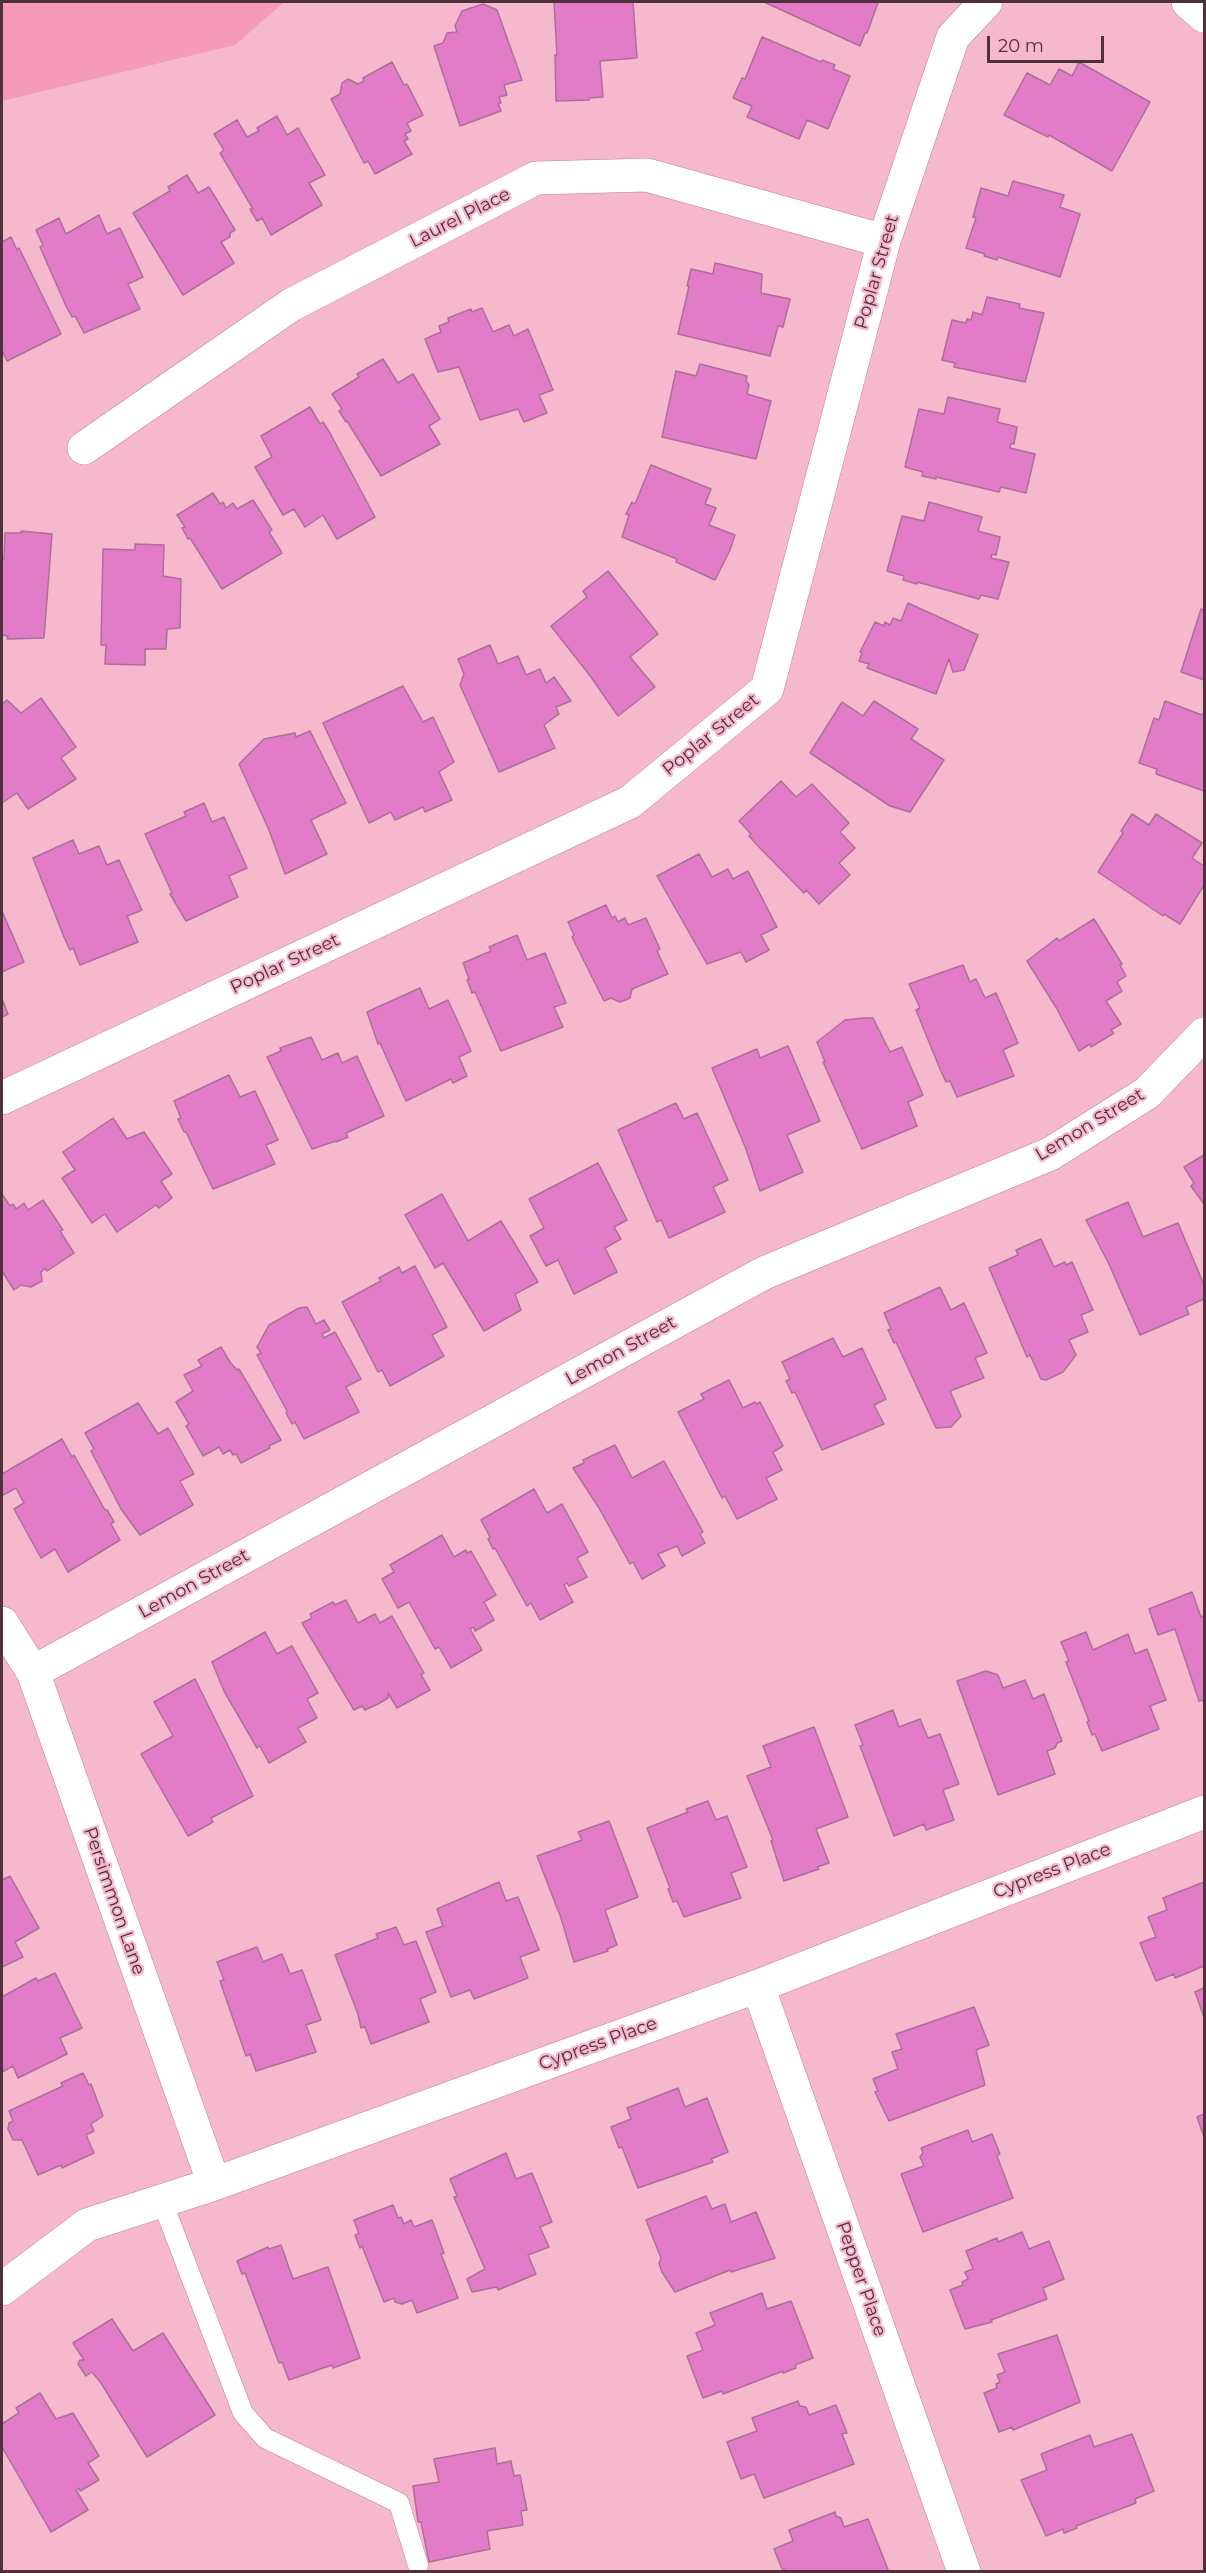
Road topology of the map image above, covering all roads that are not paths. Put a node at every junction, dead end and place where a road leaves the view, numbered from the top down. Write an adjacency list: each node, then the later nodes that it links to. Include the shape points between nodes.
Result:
1 (986, 2): 4 (street, Poplar Street, via 953,38)
2 (1188, 2): 3 (street)
3 (1204, 16)
4 (884, 241): 5 (street, Laurel Place, via 647,175 536,178 291,305); 7 (street, Poplar Street, via 766,689 630,802)
5 (84, 448)
6 (1204, 1034): 9 (street, Lemon Street, via 1147,1092 1050,1154 764,1273)
7 (2, 1098)
8 (2, 1623): 9 (street, Persimmon Lane)
9 (33, 1672): 12 (street, Persimmon Lane)
10 (1204, 1812): 11 (street, Cypress Place)
11 (758, 1986): 12 (street, Cypress Place); 16 (street, Pepper Place)
12 (214, 2184): 13 (street, Cypress Place)
13 (162, 2201): 14 (street, Cypress Place, via 87,2225); 15 (lane, via 243,2414 265,2438 399,2504)
14 (2, 2289)
15 (418, 2565)
16 (964, 2571)

